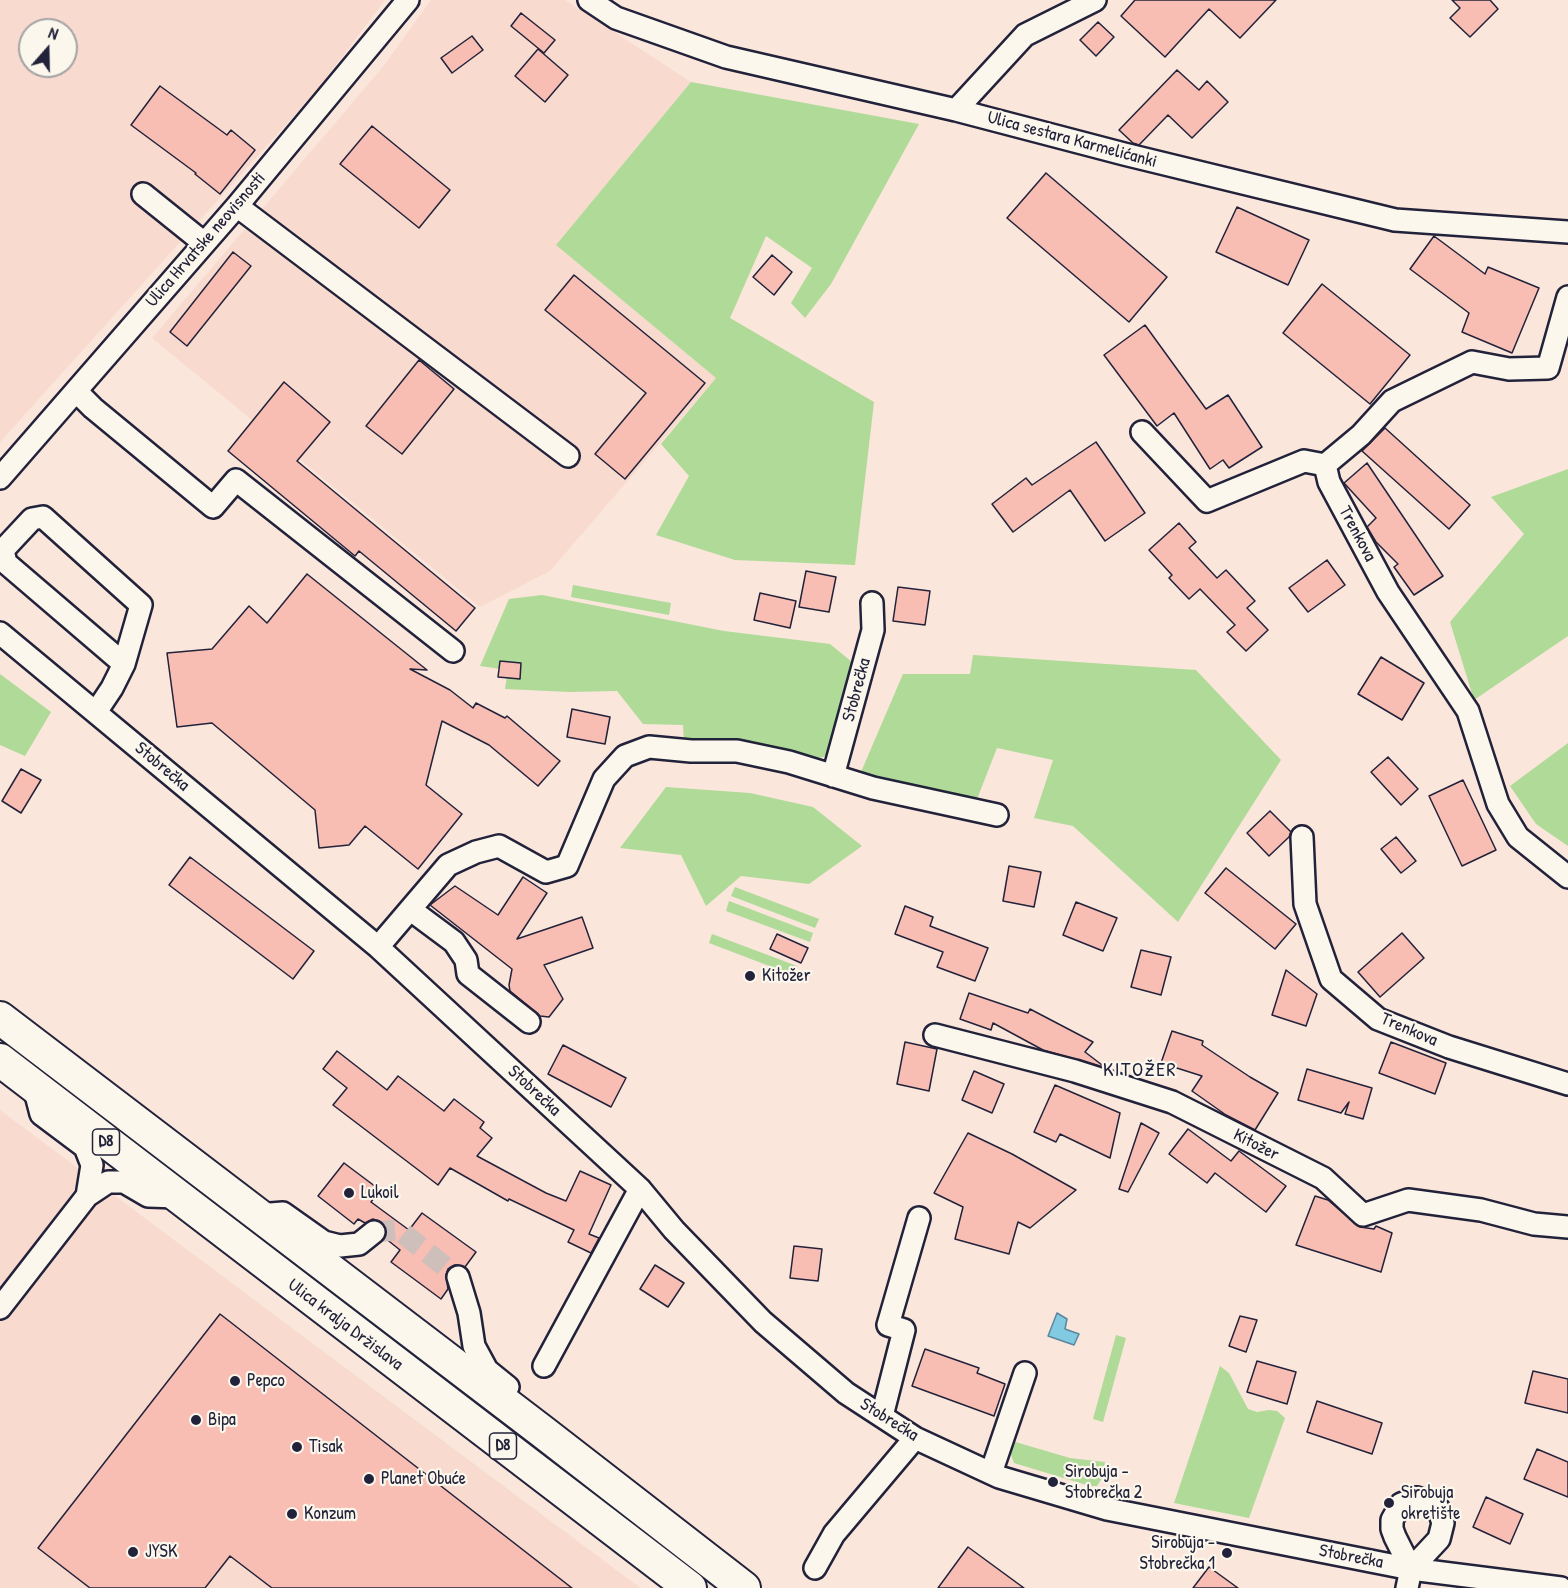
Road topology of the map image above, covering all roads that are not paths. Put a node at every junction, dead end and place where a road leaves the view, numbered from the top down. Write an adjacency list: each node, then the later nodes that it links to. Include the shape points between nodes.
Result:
1 (408, 0): 6 (street, Ulica Hrvatske neovisnosti)
2 (588, 0): 4 (street, Ulica sestara Karmelićanki, via 616,18 726,57)
3 (1095, 0): 4 (street, via 1025,35)
4 (956, 110): 7 (street, Ulica sestara Karmelićanki, via 1395,220)
5 (143, 194): 8 (street)
6 (237, 206): 8 (street, Ulica Hrvatske neovisnosti); 12 (street)
7 (1568, 232)
8 (204, 243): 10 (street, Ulica Hrvatske neovisnosti)
9 (1568, 297): 13 (street, via 1548,368 1509,369 1472,362 1392,401 1361,435)
10 (76, 391): 14 (street, Ulica Hrvatske neovisnosti); 17 (street, via 213,507 236,480)
11 (1142, 432): 13 (street, via 1207,501 1304,461)
12 (568, 456)
13 (1325, 465): 23 (street, Trenkova, via 1329,482 1388,592 1467,711 1498,804 1518,837)
14 (0, 478)
15 (872, 603): 20 (street, Stobrečka, via 873,630)
16 (0, 633): 19 (street, Stobrečka)
17 (453, 651)
18 (124, 664): 18 (street, via 141,605 43,517 32,519 3,550 6,563); 19 (street)
19 (96, 712): 25 (street, Stobrečka)
20 (833, 776): 21 (street); 24 (street, via 737,751 650,747 625,756 604,779 567,866 546,872 499,846 476,852 448,866)
21 (997, 815)
22 (1302, 837): 30 (street, Trenkova, via 1305,904 1331,979 1378,1019 1449,1047)
23 (1568, 877)
24 (411, 910): 25 (street); 27 (street, via 454,942 466,960 468,974)
25 (378, 947): 32 (street, Stobrečka)
26 (0, 1018): 35 (highway, Ulica kralja Držislava / D8)
27 (529, 1022)
28 (936, 1035): 37 (street, Kitožer, via 1075,1071 1172,1102 1323,1178 1363,1215 1408,1200)
29 (0, 1060): 31 (highway, Ulica kralja Držislava / D8)
30 (1568, 1084)
31 (34, 1087): 33 (street, via 41,1114 85,1147 92,1165); 34 (highway, Ulica kralja Držislava / D8)
32 (640, 1189): 41 (street); 43 (street, Stobrečka, via 763,1322 846,1393)
33 (87, 1196): 34 (street, via 108,1182 124,1182 148,1196); 40 (street)
34 (178, 1197): 48 (highway, Ulica kralja Držislava / D8)
35 (258, 1215): 38 (street, via 284,1213 324,1242 340,1246 359,1244); 44 (highway, Ulica kralja Držislava / D8)
36 (919, 1218): 43 (street, via 888,1325 904,1330)
37 (1568, 1227)
38 (374, 1232)
39 (458, 1277): 44 (street, via 474,1346 487,1370 537,1410)
40 (0, 1308)
41 (544, 1366)
42 (1025, 1373): 46 (street)
43 (882, 1416): 45 (street, Stobrečka)
44 (543, 1432): 51 (highway, Ulica kralja Držislava / D8)
45 (915, 1438): 46 (street, Stobrečka); 47 (street, via 834,1534)
46 (991, 1473): 49 (street, Stobrečka, via 1107,1509)
47 (815, 1568)
48 (663, 1576): 50 (highway, Ulica kralja Držislava / D8)
49 (1409, 1578): 52 (street, Stobrečka)
50 (690, 1588)
51 (744, 1588)
52 (1561, 1588)

